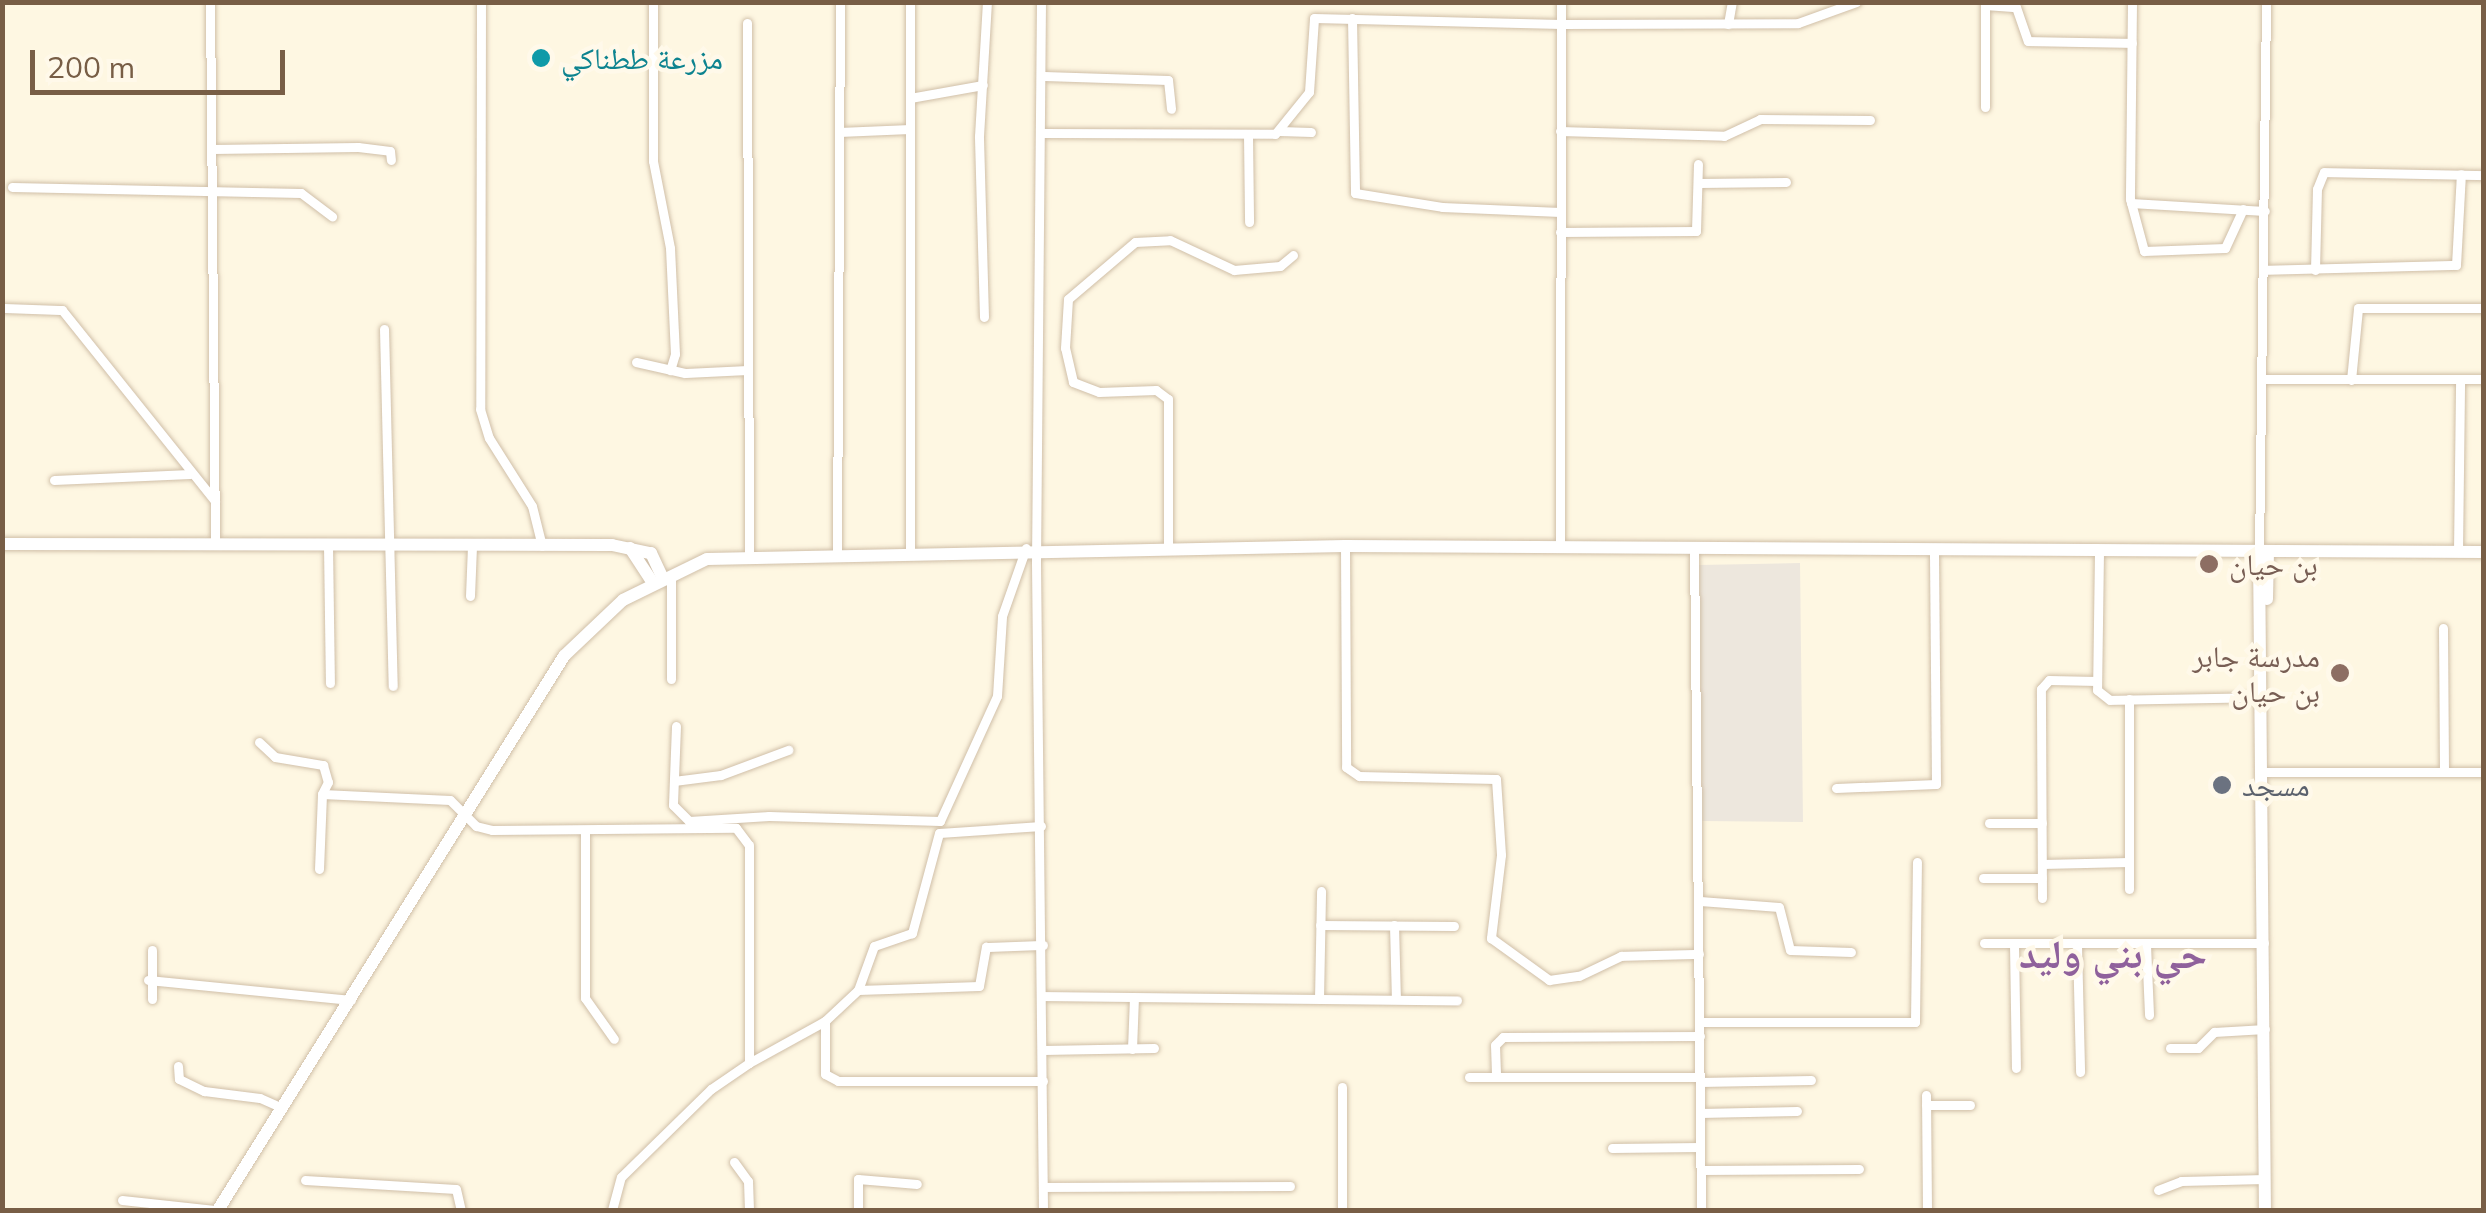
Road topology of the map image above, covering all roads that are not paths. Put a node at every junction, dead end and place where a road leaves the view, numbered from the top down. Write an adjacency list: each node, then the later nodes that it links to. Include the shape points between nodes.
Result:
1 (210, 2): 32 (street)
2 (481, 2): 70 (street, via 480,410 489,438 532,506)
3 (654, 2): 56 (street, via 654,173 670,248)
4 (840, 2): 27 (street)
5 (910, 2): 21 (street)
6 (987, 2): 20 (street)
7 (1041, 2): 19 (street)
8 (1561, 2): 16 (street)
9 (1732, 2): 17 (street)
10 (1856, 2): 17 (street, via 1798,23)
11 (2132, 2): 18 (street)
12 (2266, 2): 43 (street)
13 (1985, 4): 18 (street, via 2016,7 2028,40); 22 (street)
14 (1352, 18): 16 (street); 26 (street, via 1314,18 1309,92); 44 (street, via 1355,193 1442,207)
15 (747, 23): 57 (street)
16 (1561, 24): 17 (street); 29 (street)
17 (1728, 24)
18 (2132, 43): 41 (street)
19 (1044, 76): 23 (street, via 1168,80); 30 (street)
20 (983, 85): 21 (street); 53 (street)
21 (910, 98): 25 (street)
22 (1985, 107)
23 (1171, 109)
24 (1870, 120): 29 (street, via 1760,119 1724,136)
25 (910, 130): 27 (street); 80 (street)
26 (1279, 131): 28 (street); 31 (street)
27 (839, 132): 79 (street)
28 (1311, 132)
29 (1560, 132): 44 (street)
30 (1042, 133): 31 (street); 74 (street)
31 (1248, 134): 46 (street)
32 (212, 149): 33 (street, via 358,147 390,151); 40 (street)
33 (391, 160)
34 (1698, 164): 38 (street)
35 (2461, 174): 36 (street); 50 (street, via 2456,265); 50 (street, via 2324,172 2317,189)
36 (2484, 174)
37 (1786, 182): 38 (street)
38 (1698, 183): 47 (street, via 1696,231)
39 (12, 187): 40 (street)
40 (213, 192): 45 (street, via 301,194); 64 (street)
41 (2131, 203): 42 (street); 42 (street, via 2150,254 2225,248)
42 (2244, 209): 43 (street)
43 (2265, 210): 49 (street)
44 (1560, 212): 47 (street)
45 (332, 216)
46 (1249, 222)
47 (1560, 232): 75 (street)
48 (1293, 255): 76 (street, via 1280,266 1234,270 1196,248 1135,242 1068,299 1065,348 1073,382 1099,392 1156,390 1168,399)
49 (2263, 270): 50 (street); 58 (street)
50 (2315, 270)
51 (2, 308): 62 (street, via 62,310)
52 (2484, 308): 59 (street, via 2358,308)
53 (984, 317)
54 (384, 329): 68 (street)
55 (636, 362): 56 (street)
56 (670, 370): 57 (street)
57 (748, 370): 86 (street)
58 (2262, 379): 59 (street); 77 (street)
59 (2351, 380): 60 (street)
60 (2460, 380): 61 (street); 82 (street)
61 (2484, 380)
62 (190, 474): 63 (street); 64 (street)
63 (54, 480)
64 (214, 501): 66 (street)
65 (2, 544): 66 (main road)
66 (215, 544): 67 (main road)
67 (328, 545): 68 (main road); 94 (street)
68 (389, 546): 69 (main road); 95 (street)
69 (472, 546): 70 (main road); 90 (street)
70 (542, 546): 71 (main road)
71 (628, 546): 85 (main road); 88 (main road)
72 (1344, 546): 75 (main road); 76 (main road); 133 (street, via 1346,768 1359,776 1496,778 1501,855 1491,938 1548,980 1579,976 1621,956)
73 (1694, 546): 75 (main road); 78 (main road); 121 (street)
74 (1033, 548): 76 (main road); 80 (main road); 104 (street, via 1002,616 997,696 940,821 688,821 673,805); 110 (street)
75 (1560, 548)
76 (1168, 549)
77 (2268, 550): 82 (main road); 84 (main road); 89 (main road); 89 (main road)
78 (1934, 551): 81 (main road); 105 (street, via 1936,784)
79 (838, 552): 80 (main road); 86 (main road)
80 (910, 552)
81 (2099, 552): 84 (main road); 93 (street)
82 (2458, 552): 83 (main road)
83 (2484, 552)
84 (2240, 553): 89 (main road)
85 (651, 554): 87 (main road); 88 (main road)
86 (749, 554): 87 (main road)
87 (694, 564): 88 (main road)
88 (662, 577): 92 (street); 107 (main road, via 610,609 572,646)
89 (2263, 578): 96 (main road)
90 (470, 596)
91 (2443, 628): 101 (street)
92 (671, 679)
93 (2097, 681): 97 (street, via 2097,690 2110,700); 108 (street, via 2044,682)
94 (330, 684)
95 (393, 686)
96 (2264, 697): 97 (street); 102 (main road)
97 (2129, 699): 113 (street)
98 (676, 726): 104 (street)
99 (259, 742): 106 (street, via 275,756 323,765 328,782)
100 (788, 750): 104 (street, via 721,774)
101 (2444, 771): 102 (street); 103 (street)
102 (2264, 772): 126 (main road)
103 (2484, 772)
104 (674, 781)
105 (1836, 788)
106 (322, 794): 107 (street, via 450,800); 115 (street)
107 (464, 813): 111 (street, via 492,830); 140 (main road)
108 (2042, 823): 109 (street); 114 (street)
109 (1989, 824)
110 (1040, 826): 128 (street); 135 (street, via 939,833 912,933 879,941)
111 (585, 830): 148 (street, via 585,998); 153 (street, via 734,828 749,842)
112 (1917, 862): 145 (street, via 1915,1022)
113 (2129, 862): 114 (street); 118 (street)
114 (2042, 864): 117 (street)
115 (318, 869)
116 (1983, 878): 117 (street)
117 (2042, 878): 120 (street)
118 (2130, 889)
119 (1320, 891): 122 (street)
120 (2042, 898)
121 (1700, 902): 132 (street, via 1779,907 1790,950); 133 (street)
122 (1320, 925): 123 (street); 139 (street)
123 (1394, 925): 124 (street); 141 (street)
124 (1454, 926)
125 (1984, 942): 127 (street)
126 (2264, 942): 129 (street); 146 (main road)
127 (2014, 944): 130 (street); 155 (street)
128 (1043, 945): 135 (street, via 986,946 979,986); 136 (street)
129 (2146, 945): 130 (street); 143 (street)
130 (2077, 946): 156 (street)
131 (152, 950): 134 (street)
132 (1851, 952)
133 (1699, 954): 145 (street)
134 (148, 980): 138 (street); 140 (street)
135 (858, 990): 144 (street)
136 (1043, 996): 137 (street); 152 (street)
137 (1134, 997): 139 (street); 151 (street)
138 (152, 998)
139 (1318, 999): 141 (street)
140 (351, 1000): 164 (main road)
141 (1396, 1000): 142 (street)
142 (1456, 1000)
143 (2148, 1015)
144 (825, 1021): 153 (street); 161 (street, via 830,1080)
145 (1700, 1022): 147 (street)
146 (2266, 1029): 150 (street, via 2214,1032 2198,1048); 172 (main road)
147 (1700, 1036): 158 (street, via 1503,1037 1495,1042); 159 (street)
148 (614, 1039)
149 (1154, 1048): 151 (street)
150 (2170, 1048)
151 (1132, 1049): 152 (street)
152 (1043, 1050): 161 (street)
153 (749, 1063): 181 (street, via 711,1088 621,1178)
154 (178, 1066): 164 (street, via 179,1079 204,1091 260,1098)
155 (2016, 1068)
156 (2080, 1072)
157 (1469, 1076): 158 (street)
158 (1496, 1078): 159 (street)
159 (1700, 1079): 160 (street); 166 (street)
160 (1811, 1080)
161 (1043, 1081): 175 (street)
162 (1342, 1087): 185 (street)
163 (1970, 1105): 187 (street, via 1926,1100)
164 (282, 1108): 179 (main road)
165 (1797, 1112): 166 (street)
166 (1700, 1113): 167 (street)
167 (1700, 1146): 168 (street); 171 (street)
168 (1612, 1148)
169 (734, 1162): 182 (street, via 748,1181)
170 (1859, 1168): 171 (street)
171 (1701, 1170): 186 (street)
172 (2265, 1179): 177 (street, via 2181,1181); 188 (main road)
173 (305, 1180): 180 (street, via 452,1188)
174 (917, 1184): 183 (street, via 858,1179)
175 (1043, 1186): 176 (street); 184 (street)
176 (1290, 1186)
177 (2158, 1190)
178 (122, 1200): 179 (street)
179 (216, 1210)
180 (461, 1210)
181 (612, 1210)
182 (749, 1210)
183 (858, 1210)
184 (1043, 1210)
185 (1342, 1210)
186 (1701, 1210)
187 (1926, 1210)
188 (2265, 1210)

